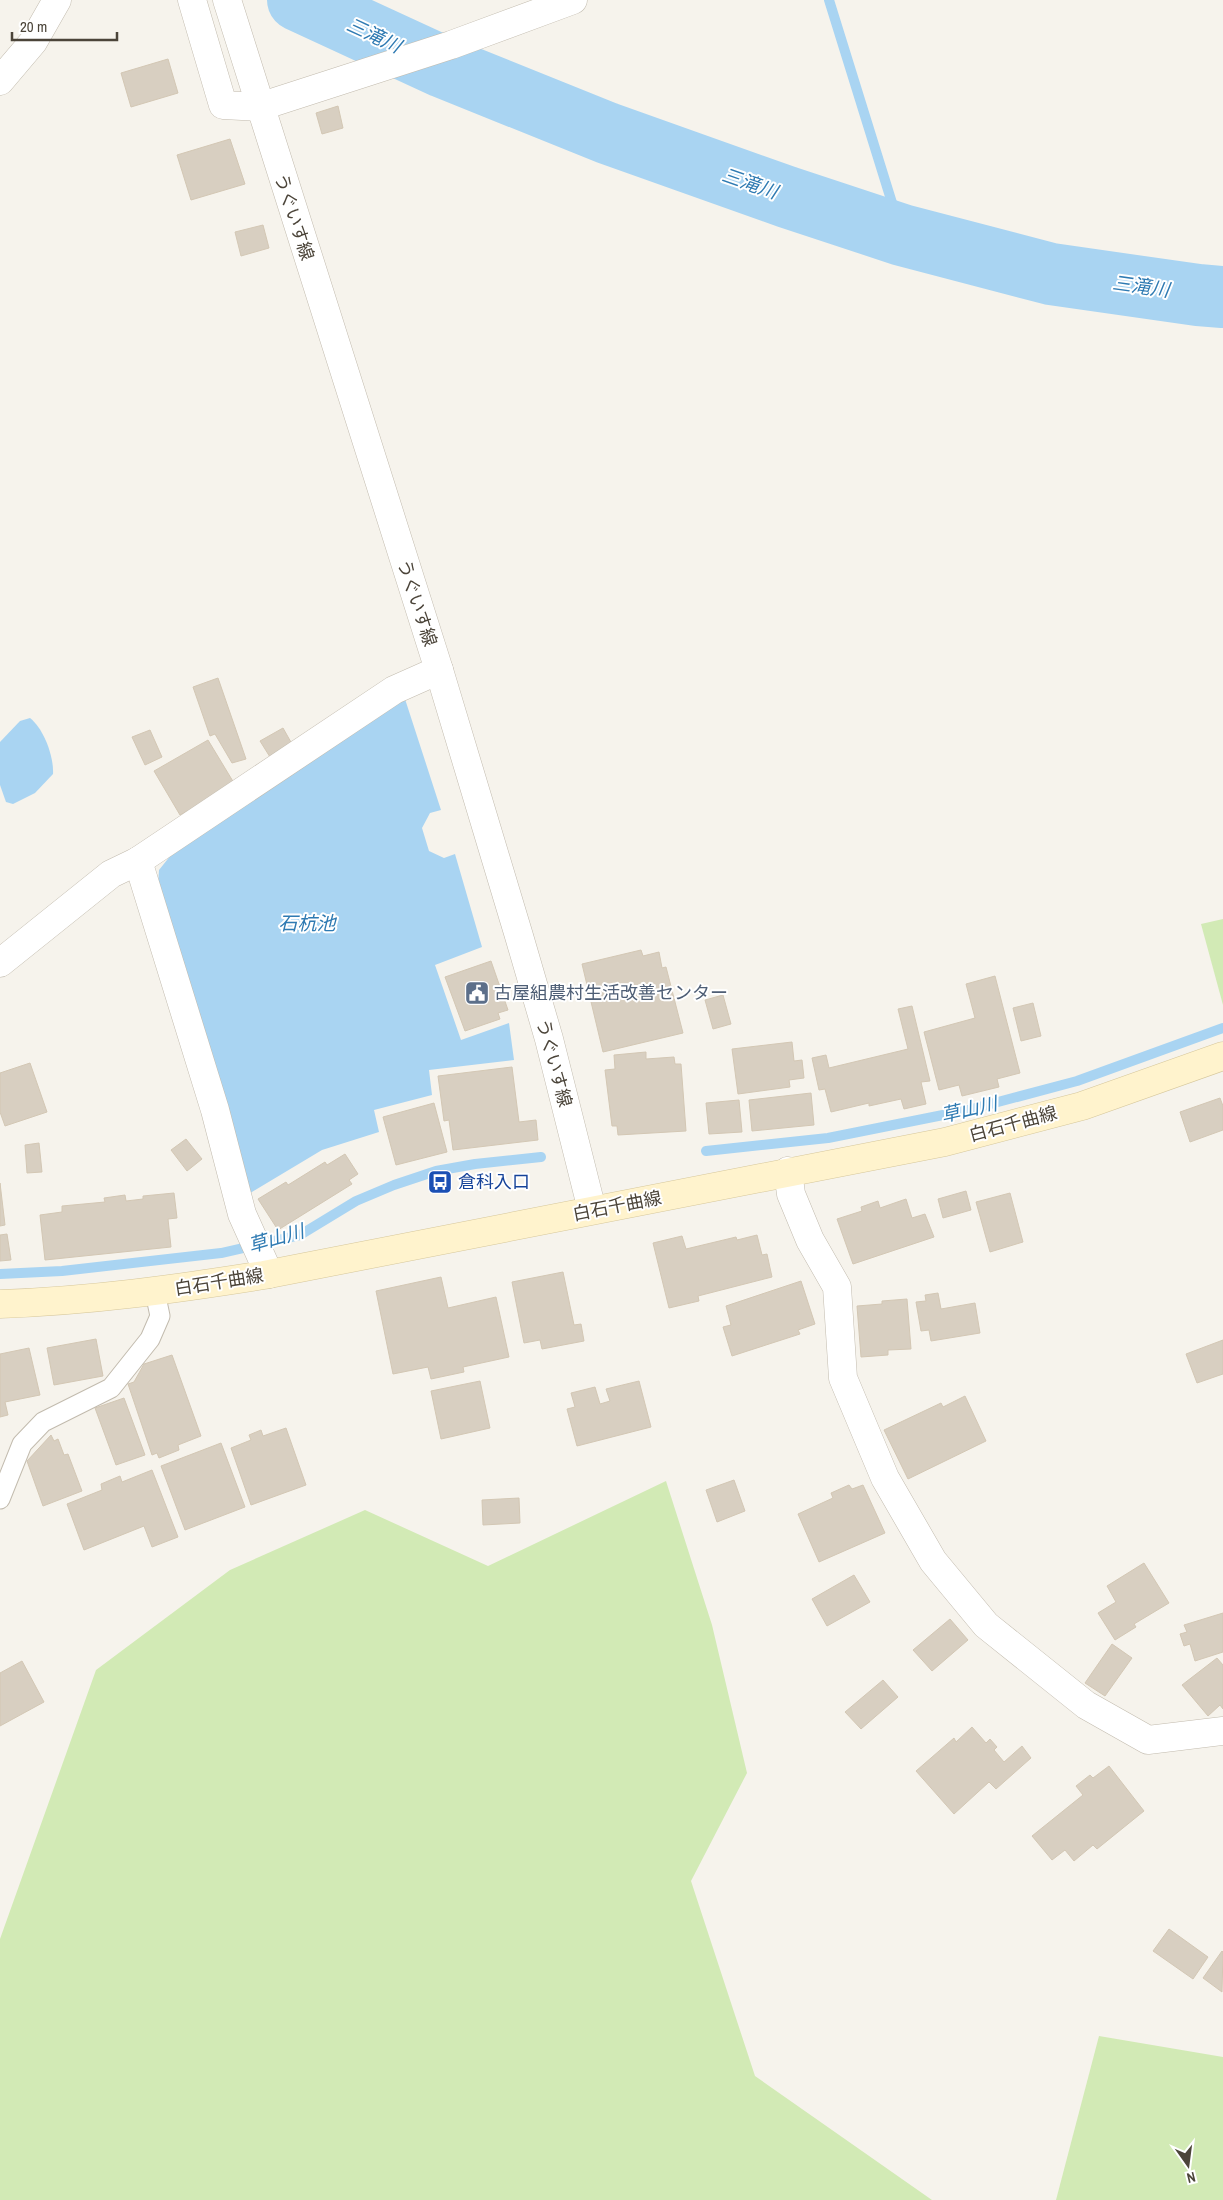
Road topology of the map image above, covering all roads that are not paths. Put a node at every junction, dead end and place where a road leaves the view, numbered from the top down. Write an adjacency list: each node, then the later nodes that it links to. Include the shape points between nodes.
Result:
1 (57, 0): 5 (street, via 33,42)
2 (192, 0): 6 (street, via 223,105)
3 (227, 0): 6 (street, うぐいす線)
4 (573, 0): 6 (street, via 451,45)
5 (0, 81)
6 (259, 107): 7 (street, うぐいす線)
7 (439, 670): 8 (street, via 394,690); 12 (street, うぐいす線, via 549,1039)
8 (138, 860): 9 (street, via 111,874); 13 (street, via 215,1110 242,1214)
9 (0, 963)
10 (1223, 1056): 11 (main road, 白石千曲線, via 1082,1106 945,1142)
11 (788, 1171): 12 (main road, 白石千曲線); 17 (street, via 791,1194 810,1240 837,1287 843,1378 885,1478 933,1561 986,1625 1094,1709 1148,1740)
12 (592, 1210): 13 (main road, 白石千曲線)
13 (261, 1255): 14 (main road, 白石千曲線)
14 (156, 1292): 15 (main road, 白石千曲線); 16 (lane, via 160,1316 150,1339 111,1388 43,1422 22,1444)
15 (0, 1304)
16 (0, 1499)
17 (1223, 1731)

